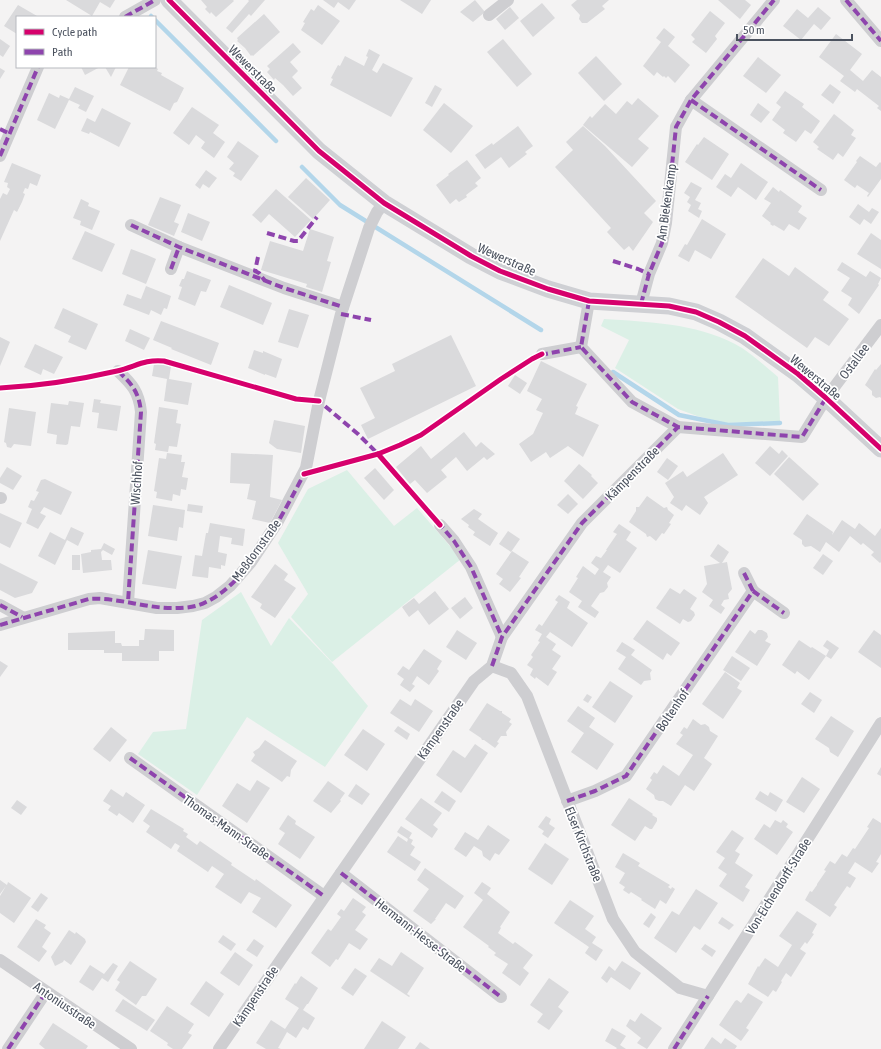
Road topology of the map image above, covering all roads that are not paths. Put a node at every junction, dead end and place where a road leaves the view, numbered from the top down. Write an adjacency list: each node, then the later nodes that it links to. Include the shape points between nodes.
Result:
1 (155, 0): 7 (street)
2 (169, 0): 14 (main road, Wewerstraße, via 319,151)
3 (508, 0): 6 (street)
4 (774, 0): 10 (street, Am Biekenkamp)
5 (846, 0): 8 (street)
6 (489, 15)
7 (127, 16)
8 (881, 42)
9 (37, 68): 11 (street)
10 (691, 100): 13 (street); 19 (street, Am Biekenkamp, via 676,127 666,223 662,243 649,274)
11 (5, 132): 12 (street)
12 (0, 156)
13 (822, 190)
14 (384, 203): 18 (main road, Wewerstraße, via 500,270 548,289); 20 (street, Meßdornstraße, via 372,223)
15 (130, 225): 16 (street)
16 (180, 247): 17 (street); 20 (street, via 284,288)
17 (170, 269)
18 (589, 301): 19 (main road, Wewerstraße); 22 (street)
19 (641, 304): 25 (main road, Wewerstraße, via 669,306 696,312 719,322 752,341)
20 (343, 307): 31 (street, Meßdornstraße, via 319,401 306,468 277,523 251,562 230,586 205,603 157,608)
21 (881, 324): 25 (street, Ostallee)
22 (582, 347): 23 (street); 26 (street, via 632,402)
23 (542, 354)
24 (118, 371): 31 (street, Wischhof, via 135,388 141,412)
25 (826, 398): 26 (street, via 802,437); 27 (main road, Wewerstraße)
26 (678, 427): 36 (street, Kämpenstraße, via 582,523)
27 (881, 449)
28 (440, 524): 36 (street, via 472,567)
29 (744, 573): 30 (street)
30 (754, 591): 33 (street); 40 (street, Boltenhof, via 626,776)
31 (128, 602): 34 (street, Meßdornstraße, via 89,599)
32 (0, 605): 34 (street)
33 (784, 613)
34 (22, 617): 35 (street, Meßdornstraße)
35 (0, 625)
36 (502, 637): 37 (street, Kämpenstraße)
37 (492, 666): 40 (street, Elser Kirchstraße, via 511,673 527,696); 41 (street, Kämpenstraße, via 474,681)
38 (881, 722): 45 (street, Von-Eichendorff-Straße)
39 (130, 758): 42 (street, Thomas-Mann-Straße)
40 (567, 801): 45 (street, Elser Kirchstraße, via 614,919 635,952 680,988)
41 (341, 873): 42 (street, Kämpenstraße); 46 (street, Hermann-Hesse-Straße)
42 (324, 896): 49 (street, Kämpenstraße)
43 (0, 960): 44 (street, Antoniusstraße)
44 (46, 992): 47 (street); 48 (street, Antoniusstraße)
45 (708, 996): 50 (street, Von-Eichendorff-Straße)
46 (501, 997)
47 (8, 1049)
48 (131, 1049)
49 (219, 1049)
50 (674, 1049)

